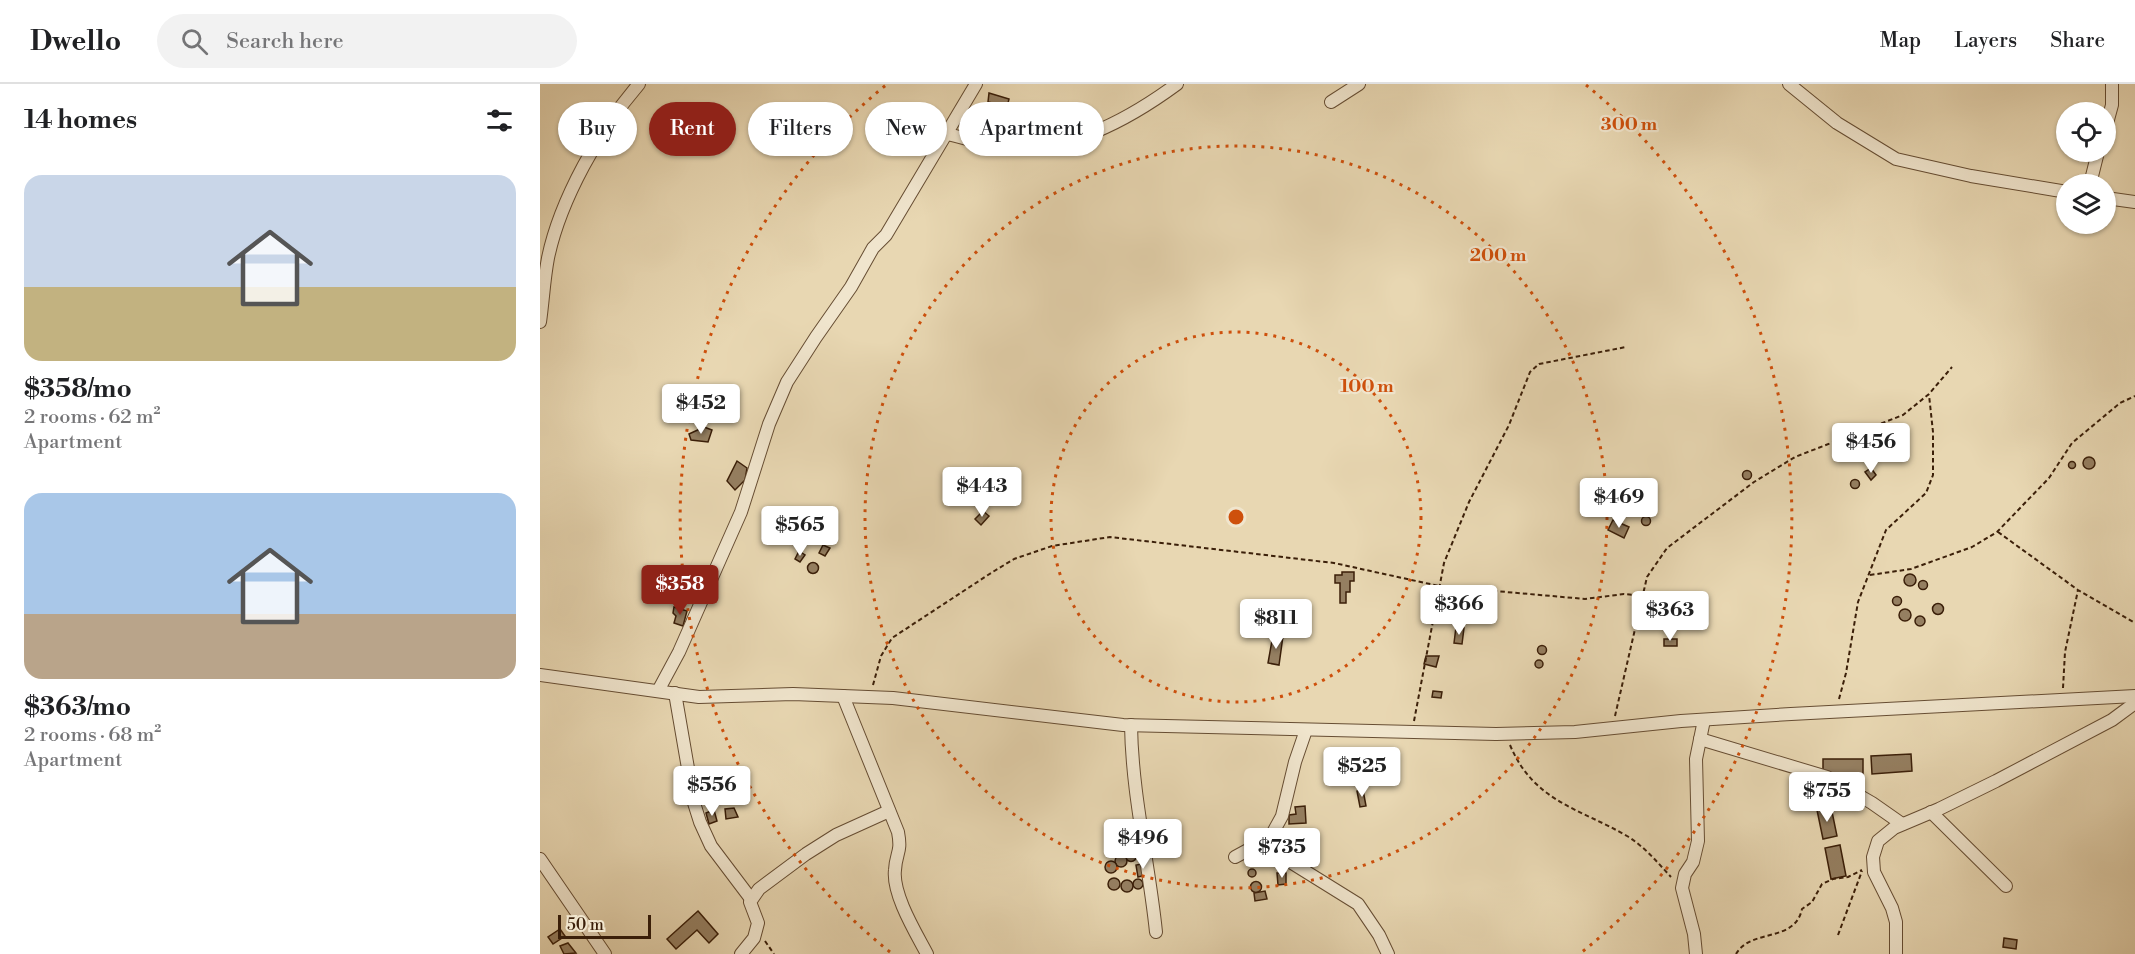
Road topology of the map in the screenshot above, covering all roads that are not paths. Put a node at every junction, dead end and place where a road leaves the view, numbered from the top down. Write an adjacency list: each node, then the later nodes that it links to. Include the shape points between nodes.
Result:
1 (639, 84): 15 (street, via 592,149 566,203 548,258)
2 (976, 84): 9 (street)
3 (1177, 84): 10 (street, via 1119,122 1072,140 1039,147 1002,147)
4 (1359, 84): 7 (street)
5 (1790, 84): 12 (street, via 1837,123 1896,159)
6 (2112, 84): 8 (street)
7 (1331, 102)
8 (2112, 102)
9 (947, 132)
10 (947, 134)
11 (933, 156): 17 (street, via 886,235 873,248 787,382 741,512)
12 (2056, 190)
13 (2116, 199): 14 (street)
14 (2135, 202)
15 (540, 322)
16 (540, 675): 17 (street)
17 (658, 691): 18 (street)
18 (675, 693): 19 (street, via 699,697); 33 (street, via 700,822 711,846)
19 (843, 696): 23 (street, via 893,698); 26 (street)
20 (2135, 696): 22 (street)
21 (2135, 703): 27 (street, via 2112,720)
22 (1704, 720): 24 (street, via 1506,734); 25 (street)
23 (1131, 725): 24 (street); 34 (street, via 1134,776)
24 (1306, 730): 29 (street, via 1282,816)
25 (1700, 739): 28 (street, via 1827,777); 39 (street, via 1696,759 1698,841 1682,888)
26 (889, 811): 33 (street, via 836,835 806,854); 37 (street, via 901,848 894,871 898,888 905,912)
27 (1931, 812): 28 (street); 32 (street)
28 (1902, 824): 40 (street, via 1878,841 1873,857 1874,872 1896,922)
29 (1270, 838): 30 (street); 38 (street, via 1292,863 1358,904)
30 (1235, 857)
31 (540, 859): 35 (street)
32 (2006, 886)
33 (751, 899): 36 (street, via 758,923 754,938)
34 (1156, 932)
35 (605, 954)
36 (741, 954)
37 (927, 954)
38 (1388, 954)
39 (1696, 954)
40 (1896, 954)

